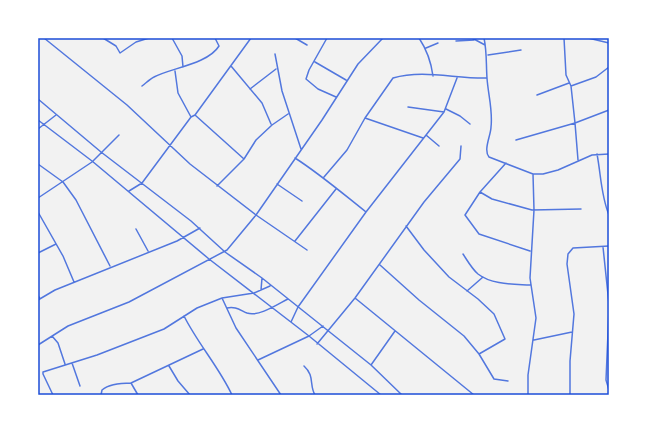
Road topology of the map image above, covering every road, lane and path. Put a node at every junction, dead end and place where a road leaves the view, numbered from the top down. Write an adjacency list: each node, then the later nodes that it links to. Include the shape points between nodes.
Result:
1 (44, 38): 62 (street, via 154,128)
2 (103, 38): 3 (street, via 122,53 136,42)
3 (149, 38)
4 (172, 38): 26 (street, via 182,56)
5 (215, 38): 26 (street, via 217,48)
6 (251, 38): 25 (street)
7 (295, 38): 19 (street)
8 (327, 38): 24 (street)
9 (383, 38): 33 (street, via 362,58)
10 (419, 38): 20 (street)
11 (484, 38): 18 (street)
12 (564, 38): 34 (street, via 564,59)
13 (588, 38): 17 (street)
14 (473, 39): 15 (street); 18 (street)
15 (456, 41)
16 (438, 43): 20 (street)
17 (609, 43)
18 (486, 45): 23 (street)
19 (307, 46)
20 (426, 48): 30 (street)
21 (521, 50): 23 (street)
22 (274, 54): 28 (street)
23 (487, 55): 32 (street)
24 (314, 62): 33 (street); 39 (street, via 306,79 318,89)
25 (231, 66): 37 (street); 47 (street)
26 (183, 67): 29 (street)
27 (609, 67): 36 (street, via 596,77)
28 (276, 69): 37 (street); 45 (street)
29 (174, 70): 35 (street, via 156,76); 48 (street, via 178,93)
30 (433, 76): 31 (street); 49 (street, via 415,74 393,78)
31 (457, 78): 32 (street); 42 (street)
32 (487, 78): 71 (street, via 492,125 487,154)
33 (346, 80): 39 (street)
34 (569, 83): 36 (street); 38 (street)
35 (142, 86)
36 (571, 86): 51 (street)
37 (250, 89): 54 (street, via 262,103)
38 (537, 94)
39 (336, 97): 63 (street)
40 (38, 99): 46 (street)
41 (408, 107): 44 (street)
42 (446, 109): 44 (street); 53 (street)
43 (609, 110): 51 (street)
44 (444, 112): 57 (street)
45 (288, 114): 54 (street); 63 (street)
46 (56, 115): 52 (street); 64 (street)
47 (196, 115): 48 (street); 68 (street)
48 (191, 117): 62 (street)
49 (365, 118): 58 (street); 74 (street, via 347,150)
50 (38, 120): 52 (street)
51 (575, 123): 59 (street); 69 (street)
52 (43, 124): 55 (street); 70 (street)
53 (470, 124)
54 (272, 125): 68 (street, via 256,140)
55 (38, 129)
56 (119, 135): 64 (street)
57 (426, 135): 58 (street); 60 (street)
58 (423, 138): 87 (street)
59 (516, 140)
60 (439, 146)
61 (461, 146): 90 (street, via 460,159)
62 (170, 147): 76 (street); 78 (street)
63 (301, 149): 67 (street)
64 (101, 152): 70 (street); 76 (street)
65 (597, 154): 66 (street); 69 (street); 88 (street, via 602,175 603,202)
66 (609, 154)
67 (294, 158): 74 (street); 77 (street)
68 (244, 160): 78 (street)
69 (578, 160): 73 (street, via 553,172)
70 (92, 161): 75 (street); 80 (street)
71 (506, 163): 73 (street); 81 (street)
72 (38, 164): 75 (street)
73 (533, 174): 85 (street)
74 (324, 177): 79 (street)
75 (63, 182): 82 (street); 106 (street, via 76,200)
76 (142, 183): 80 (street); 91 (street)
77 (277, 184): 83 (street); 89 (street)
78 (217, 186): 89 (street)
79 (336, 189): 87 (street); 94 (street)
80 (129, 191): 93 (street)
81 (480, 192): 85 (street, via 492,199); 100 (street, via 465,215 478,233)
82 (38, 198)
83 (302, 201)
84 (580, 209): 85 (street)
85 (534, 210): 100 (street)
86 (38, 212): 95 (street)
87 (366, 212): 122 (street)
88 (609, 215)
89 (256, 216): 94 (street); 101 (street)
90 (406, 226): 105 (street); 114 (street, via 448,277)
91 (200, 228): 93 (street); 101 (street)
92 (136, 230): 99 (street)
93 (183, 238): 99 (street); 104 (street)
94 (295, 242): 98 (street)
95 (57, 244): 102 (street); 110 (street)
96 (609, 246): 97 (street)
97 (603, 247): 109 (street); 131 (street, via 573,248 568,254 567,274 574,314)
98 (306, 250)
99 (148, 251): 106 (street)
100 (531, 251): 111 (street)
101 (225, 252): 104 (street); 108 (street)
102 (38, 253)
103 (462, 254): 107 (street)
104 (209, 258): 115 (street); 132 (street, via 129,302 75,323)
105 (380, 264): 118 (street); 138 (street, via 464,336)
106 (110, 266): 110 (street)
107 (483, 277): 111 (street, via 498,282); 114 (street)
108 (262, 278): 112 (street); 113 (street)
109 (608, 281): 121 (street)
110 (74, 282): 120 (street)
111 (530, 285): 134 (street, via 536,313)
112 (271, 286): 113 (street); 119 (street)
113 (261, 290): 115 (street)
114 (467, 291): 138 (street, via 494,314 505,339)
115 (254, 293): 117 (street); 123 (street)
116 (38, 295): 120 (street)
117 (222, 298): 124 (street); 126 (street)
118 (355, 298): 129 (street); 130 (street)
119 (288, 299): 122 (street); 123 (street)
120 (39, 300)
121 (609, 304)
122 (298, 307): 127 (street); 128 (street)
123 (272, 308): 124 (street, via 253,314 236,308); 127 (street)
124 (226, 309): 139 (street)
125 (609, 309): 148 (street, via 606,380)
126 (184, 316): 137 (street); 140 (street, via 164,329)
127 (291, 322): 133 (street)
128 (323, 326): 129 (street); 133 (street)
129 (328, 330): 135 (street); 142 (street)
130 (395, 331): 142 (street); 158 (street)
131 (572, 332): 134 (street); 160 (street)
132 (52, 336): 136 (street); 141 (street, via 58,343)
133 (309, 336): 135 (street); 139 (street)
134 (534, 340): 159 (street, via 528,375)
135 (317, 344): 156 (street)
136 (38, 345)
137 (204, 350): 143 (street); 153 (street)
138 (479, 354): 145 (street, via 494,379)
139 (258, 360): 154 (street)
140 (72, 363): 141 (street); 147 (street)
141 (65, 364): 149 (street, via 42,374)
142 (371, 365): 157 (street)
143 (169, 366): 146 (street); 152 (street)
144 (304, 366): 155 (street, via 312,376 312,391)
145 (508, 381)
146 (131, 383): 150 (street, via 106,387); 151 (street)
147 (80, 386)
148 (609, 390)
149 (53, 395)
150 (101, 395)
151 (138, 395)
152 (190, 395)
153 (232, 395)
154 (281, 395)
155 (315, 395)
156 (381, 395)
157 (402, 395)
158 (474, 395)
159 (528, 395)
160 (570, 395)

